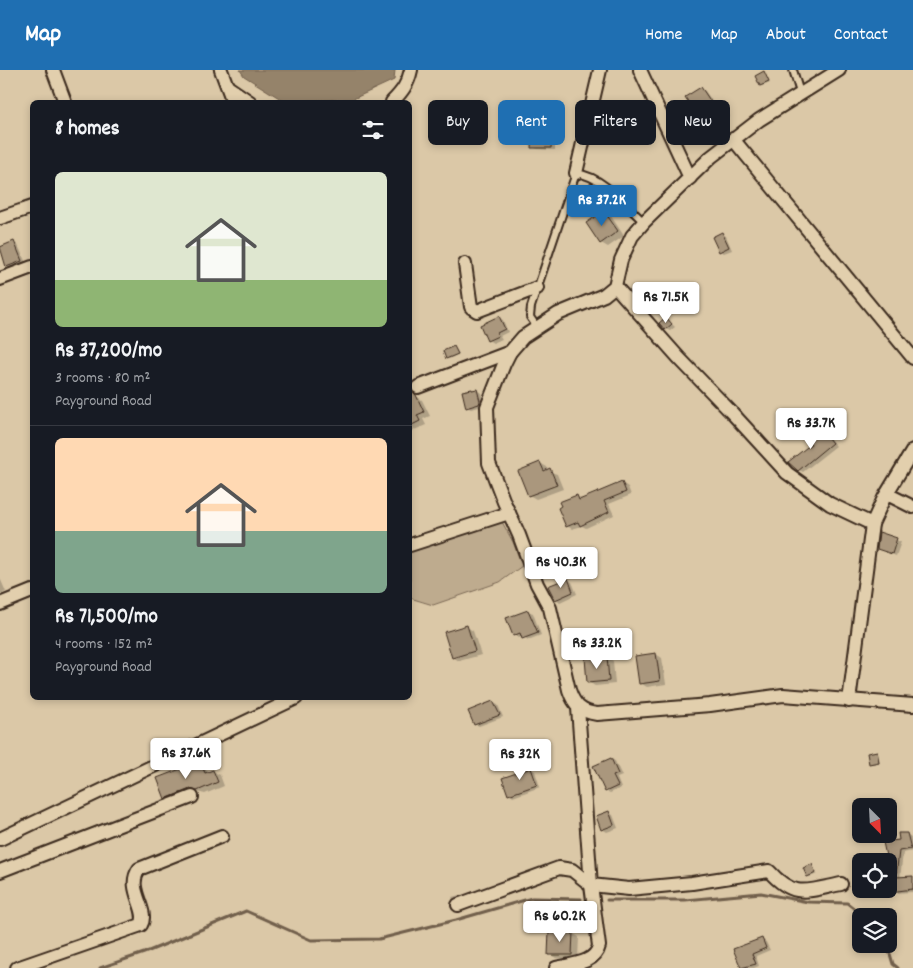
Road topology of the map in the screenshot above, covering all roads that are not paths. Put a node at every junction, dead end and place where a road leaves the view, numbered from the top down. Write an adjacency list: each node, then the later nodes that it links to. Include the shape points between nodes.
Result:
1 (54, 70): 10 (street)
2 (221, 70): 8 (street)
3 (411, 70): 13 (street, via 402,92)
4 (600, 70): 15 (street)
5 (640, 70): 16 (street)
6 (793, 70): 9 (lane)
7 (838, 70): 9 (street)
8 (228, 86): 11 (street); 12 (street)
9 (800, 93): 14 (street)
10 (64, 100)
11 (232, 100)
12 (247, 100)
13 (394, 100)
14 (733, 139): 16 (street); 27 (street)
15 (576, 173): 19 (lane, via 600,182); 24 (lane)
16 (690, 178): 19 (street)
17 (30, 207): 18 (street)
18 (0, 218)
19 (644, 222): 23 (street, via 632,236 621,260)
20 (465, 264): 24 (street, via 471,307 477,311)
21 (30, 268): 22 (street)
22 (0, 279)
23 (615, 286): 25 (street, via 604,295 558,314); 33 (street, via 787,473 830,504)
24 (537, 288): 25 (lane, via 530,316)
25 (538, 327): 26 (street, via 523,337)
26 (510, 352): 28 (street); 32 (street, via 487,407 489,463)
27 (913, 358)
28 (418, 387)
29 (913, 450): 30 (street)
30 (887, 494): 31 (street); 33 (street)
31 (913, 507)
32 (509, 513): 34 (street); 40 (street, via 550,608 569,690)
33 (872, 524): 38 (street)
34 (412, 543)
35 (30, 592): 36 (street)
36 (0, 604)
37 (292, 700): 43 (street)
38 (849, 701): 39 (street); 40 (street, via 783,695 710,705 597,714)
39 (913, 705)
40 (578, 708): 46 (street)
41 (192, 797): 44 (street)
42 (222, 836): 48 (street, via 139,869 134,883 143,915 141,925)
43 (0, 839)
44 (0, 871)
45 (841, 884): 46 (street, via 795,890 781,884 768,871 630,889)
46 (591, 885): 47 (street, via 572,870 559,868); 49 (street, via 598,953 589,960)
47 (458, 905)
48 (17, 968)
49 (556, 968)

